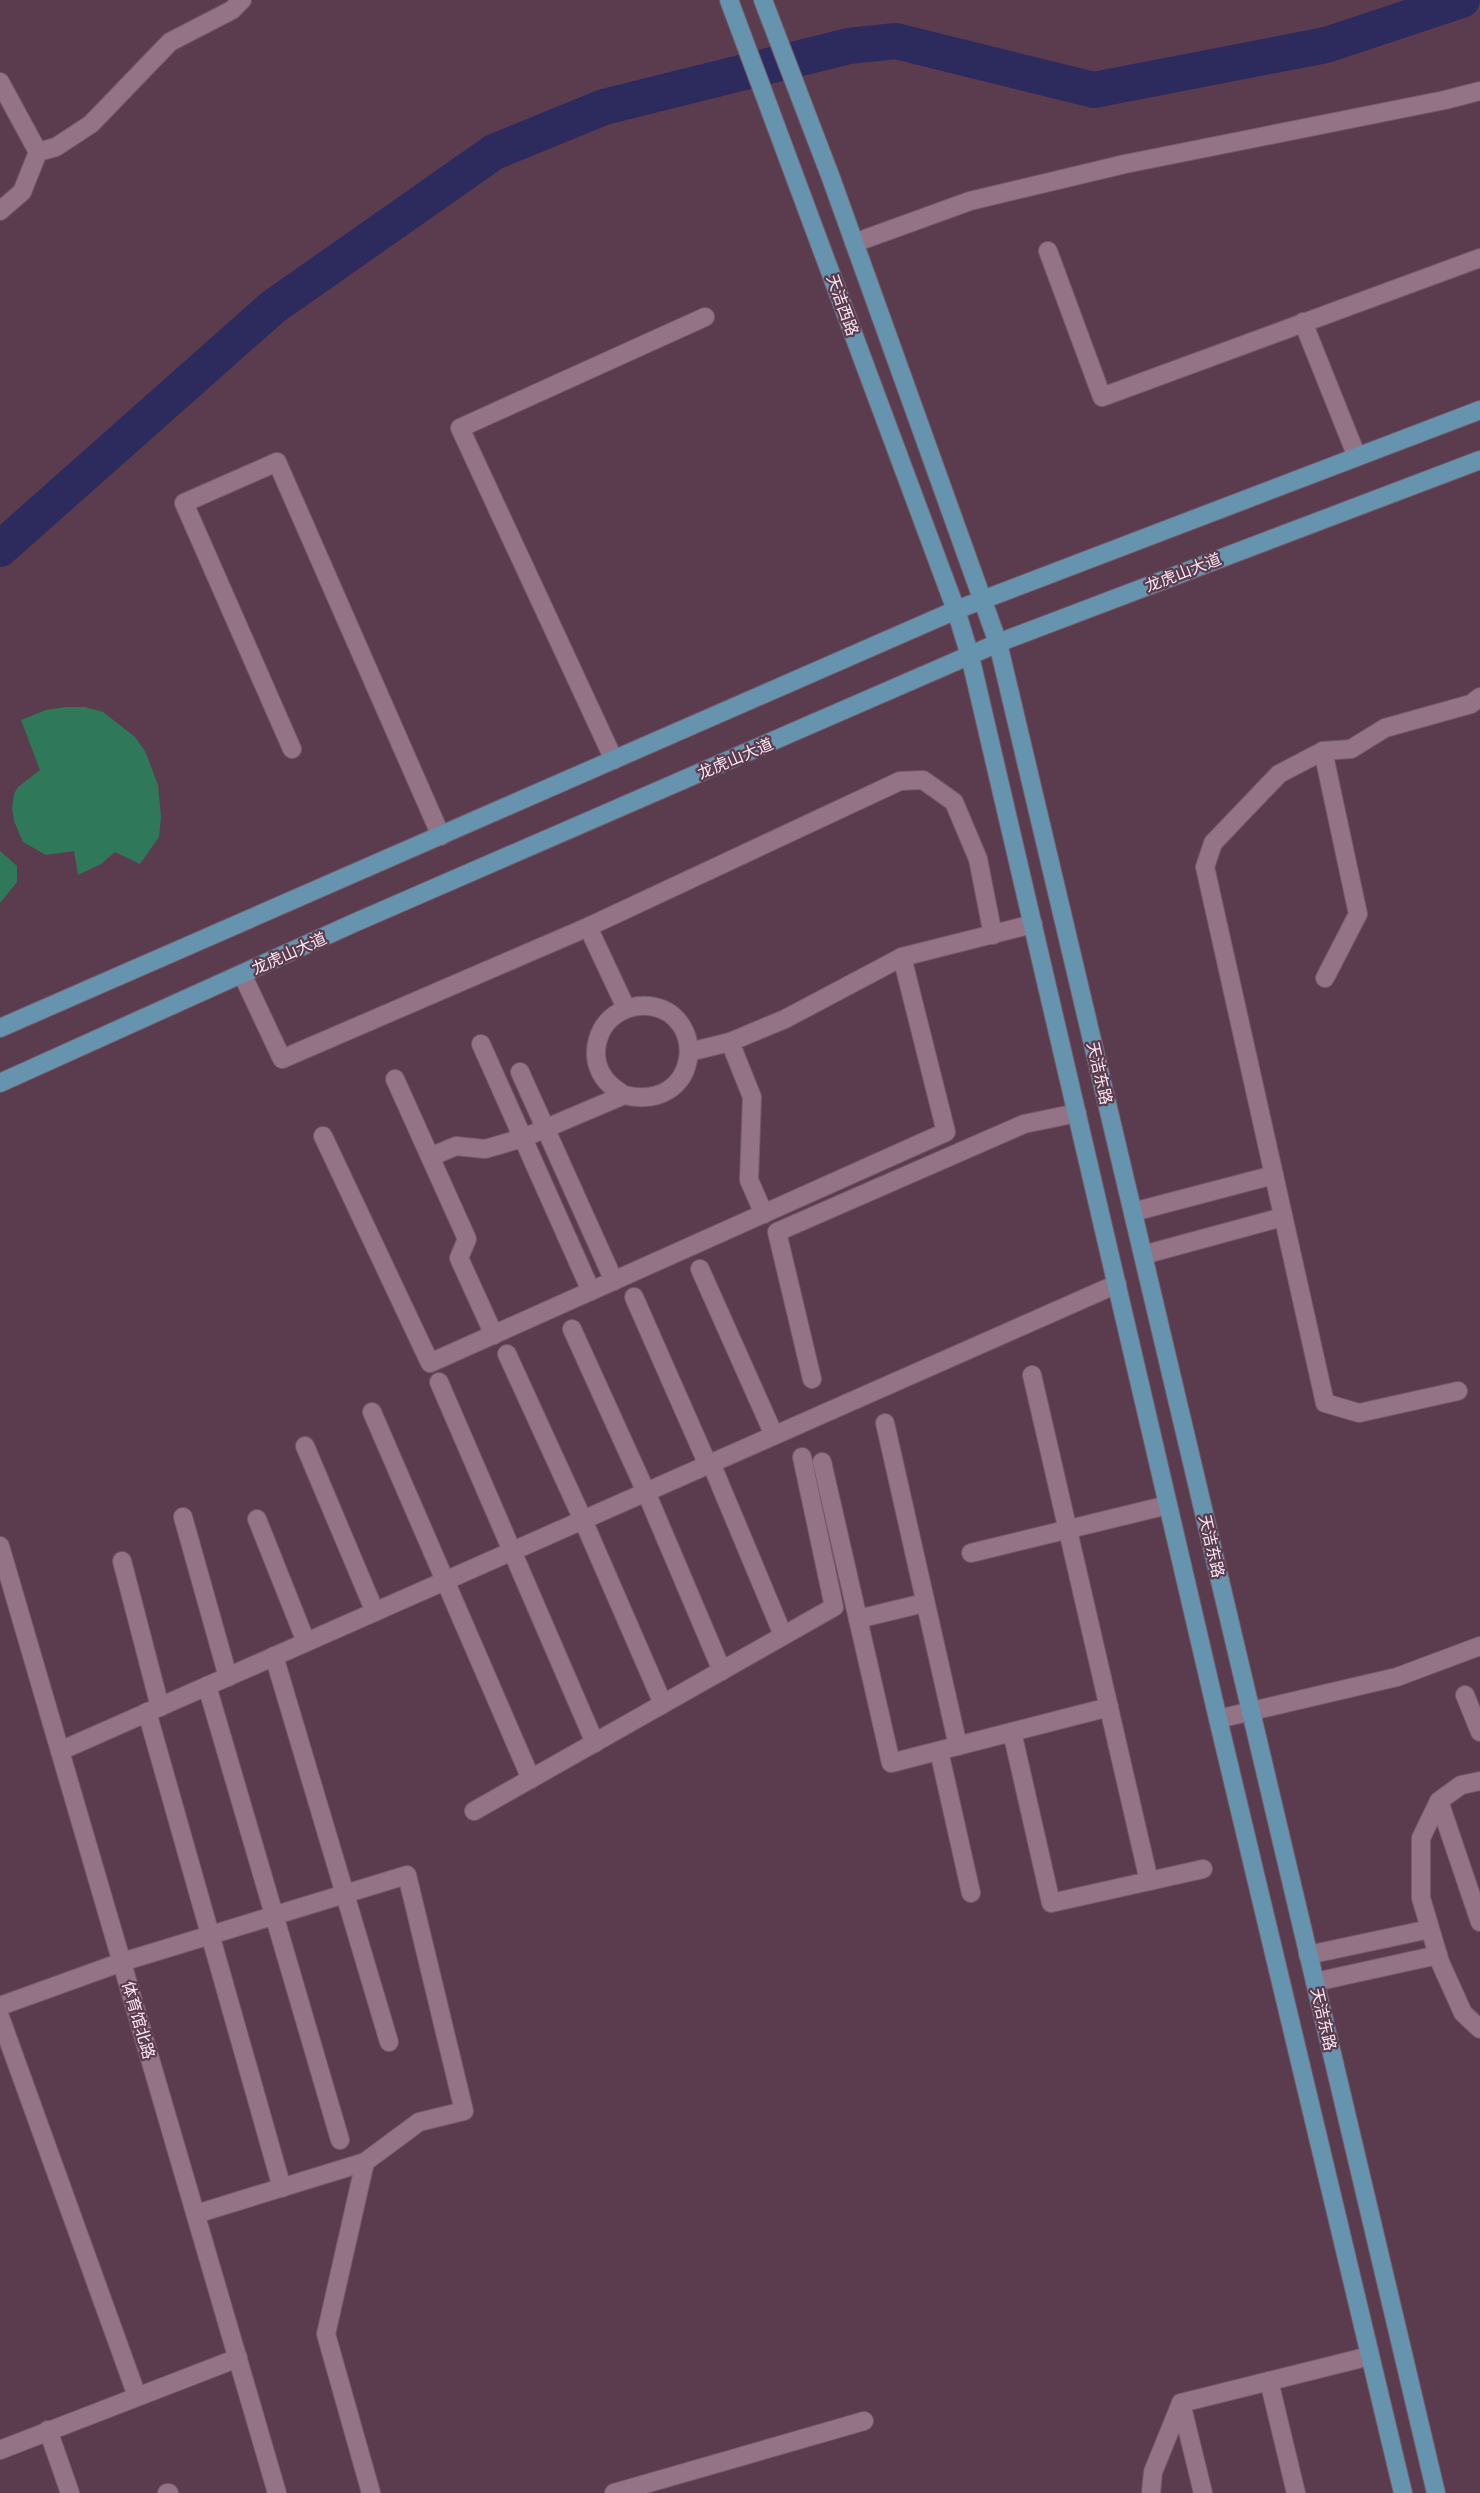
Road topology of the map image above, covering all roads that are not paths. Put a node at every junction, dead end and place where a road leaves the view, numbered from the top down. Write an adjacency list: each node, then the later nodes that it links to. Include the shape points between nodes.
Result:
1 (242, 0): 6 (street, via 232,10 170,42 90,124 56,147)
2 (729, 0): 17 (main road, 天洁西路)
3 (763, 0): 8 (main road, 天洁西路)
4 (0, 82): 6 (street)
5 (1480, 91): 8 (street, via 1125,164 970,201)
6 (38, 152): 7 (street, via 22,192)
7 (0, 211)
8 (854, 243): 16 (main road, 天洁西路)
9 (1048, 251): 12 (street, via 1102,397)
10 (1480, 258): 12 (street)
11 (705, 317): 23 (street, via 460,428)
12 (1304, 322): 14 (street)
13 (1480, 410): 14 (main road)
14 (1357, 457): 16 (main road)
15 (1480, 460): 18 (main road, 龙虎山大道)
16 (984, 600): 17 (main road); 18 (main road, 天洁东路)
17 (956, 610): 19 (main road, 天洁东路); 23 (main road)
18 (998, 643): 19 (main road, 龙虎山大道); 46 (main road, 天洁东路)
19 (970, 656): 25 (main road, 天洁东路); 29 (main road, 龙虎山大道)
20 (1480, 697): 22 (street, via 1471,704 1385,728 1351,749)
21 (292, 749): 24 (street, via 184,503 277,462)
22 (1323, 751): 30 (street, via 1358,914); 45 (street, via 1279,774 1213,843 1205,867)
23 (614, 760): 24 (main road)
24 (441, 836): 32 (main road)
25 (1033, 924): 27 (street); 40 (main road, 天洁东路)
26 (588, 927): 27 (street, via 900,781 923,780 954,802 978,859); 29 (street, via 282,1059); 31 (street)
27 (993, 934): 28 (street)
28 (902, 957): 33 (street, via 785,1019); 47 (street, via 946,1132)
29 (242, 974): 38 (main road, 龙虎山大道)
30 (1325, 978)
31 (626, 1008): 35 (street, via 648,1006 669,1014 687,1037); 39 (street, via 607,1022 597,1043 596,1059 601,1074)
32 (0, 1028)
33 (730, 1042): 35 (street); 47 (street, via 752,1097 749,1180)
34 (481, 1044): 43 (street)
35 (689, 1052): 39 (street, via 687,1067 669,1091 647,1098)
36 (520, 1072): 41 (street)
37 (395, 1079): 44 (street)
38 (0, 1083)
39 (624, 1095): 41 (street)
40 (1077, 1113): 52 (main road, 天洁东路); 59 (street, via 1024,1124 777,1232)
41 (546, 1129): 43 (street); 51 (street)
42 (323, 1136): 56 (street, via 430,1363)
43 (523, 1138): 44 (street, via 485,1149 456,1146); 53 (street)
44 (430, 1157): 56 (street, via 467,1239 459,1258)
45 (1274, 1174): 46 (street); 48 (street)
46 (1133, 1212): 49 (main road, 天洁东路)
47 (764, 1214): 51 (street)
48 (1283, 1217): 49 (street); 61 (street, via 1325,1403 1359,1413)
49 (1143, 1255): 94 (main road, 天洁东路)
50 (700, 1269): 64 (street)
51 (614, 1281): 53 (street)
52 (1117, 1284): 64 (street); 70 (main road, 天洁东路)
53 (591, 1291): 56 (street)
54 (634, 1297): 68 (street)
55 (572, 1329): 69 (street)
56 (494, 1335)
57 (507, 1354): 73 (street)
58 (1032, 1375): 74 (street)
59 (812, 1379)
60 (440, 1382): 76 (street)
61 (1458, 1391)
62 (372, 1412): 79 (street)
63 (885, 1423): 80 (street)
64 (774, 1436): 68 (street)
65 (305, 1446): 81 (street)
66 (802, 1457): 83 (street, via 834,1607)
67 (822, 1462): 82 (street)
68 (710, 1464): 69 (street); 83 (street)
69 (646, 1492): 73 (street); 87 (street)
70 (1168, 1505): 74 (street); 95 (main road, 天洁东路)
71 (183, 1517): 88 (street)
72 (257, 1519): 84 (street)
73 (583, 1520): 76 (street); 91 (street)
74 (1068, 1529): 77 (street); 92 (street)
75 (0, 1546): 101 (street, 体育馆北路)
76 (512, 1551): 79 (street); 98 (street)
77 (971, 1553)
78 (122, 1561): 93 (street)
79 (444, 1581): 81 (street); 102 (street)
80 (924, 1603): 82 (street); 99 (street)
81 (375, 1612): 84 (street)
82 (858, 1619): 100 (street, via 891,1763)
83 (783, 1635): 87 (street)
84 (306, 1642): 86 (street)
85 (1480, 1646): 94 (street, via 1397,1677)
86 (274, 1656): 88 (street); 109 (street)
87 (722, 1671): 91 (street)
88 (228, 1677): 89 (street)
89 (207, 1686): 93 (street); 110 (street)
90 (1465, 1695): 97 (street)
91 (663, 1704): 98 (street)
92 (1109, 1707): 96 (street); 107 (street)
93 (154, 1709): 101 (street); 113 (street)
94 (1250, 1710): 95 (street); 114 (main road, 天洁东路)
95 (1218, 1719): 126 (main road, 天洁东路)
96 (1012, 1732): 99 (street); 107 (street, via 1051,1903)
97 (1480, 1732)
98 (595, 1743): 102 (street)
99 (958, 1746): 100 (street)
100 (939, 1750): 108 (street)
101 (60, 1751): 116 (street, 体育馆北路)
102 (531, 1779): 105 (street)
103 (1480, 1781): 104 (street, via 1461,1785)
104 (1439, 1801): 111 (street); 112 (street, via 1421,1838 1421,1898)
105 (474, 1811)
106 (1203, 1869): 107 (street)
107 (1149, 1881)
108 (971, 1893)
109 (345, 1894): 110 (street); 121 (street); 123 (street, via 407,1875 464,2111 419,2122)
110 (273, 1916): 113 (street); 122 (street)
111 (1480, 1922)
112 (1431, 1929): 114 (street); 115 (street)
113 (210, 1935): 116 (street); 124 (street)
114 (1308, 1955): 117 (main road, 天洁东路)
115 (1438, 1955): 117 (street); 120 (street, via 1463,2013)
116 (122, 1962): 118 (street); 125 (street, 体育馆北路)
117 (1315, 1982): 142 (main road, 天洁东路)
118 (0, 2006)
119 (0, 2017): 129 (street)
120 (1480, 2029)
121 (389, 2042)
122 (340, 2140)
123 (365, 2162): 124 (street); 136 (street, via 326,2334)
124 (282, 2188): 125 (street)
125 (196, 2214): 127 (street, 体育馆北路)
126 (1370, 2356): 128 (street); 141 (main road, 天洁东路)
127 (238, 2358): 129 (street); 135 (street, 体育馆北路)
128 (1269, 2381): 130 (street); 140 (street)
129 (137, 2396): 132 (street)
130 (1181, 2403): 138 (street, via 1153,2472); 139 (street)
131 (864, 2421): 137 (street)
132 (48, 2430): 133 (street); 134 (street)
133 (0, 2450)
134 (70, 2493)
135 (277, 2493)
136 (371, 2493)
137 (614, 2493)
138 (1151, 2493)
139 (1203, 2493)
140 (1296, 2493)
141 (1403, 2493)
142 (1436, 2493)

